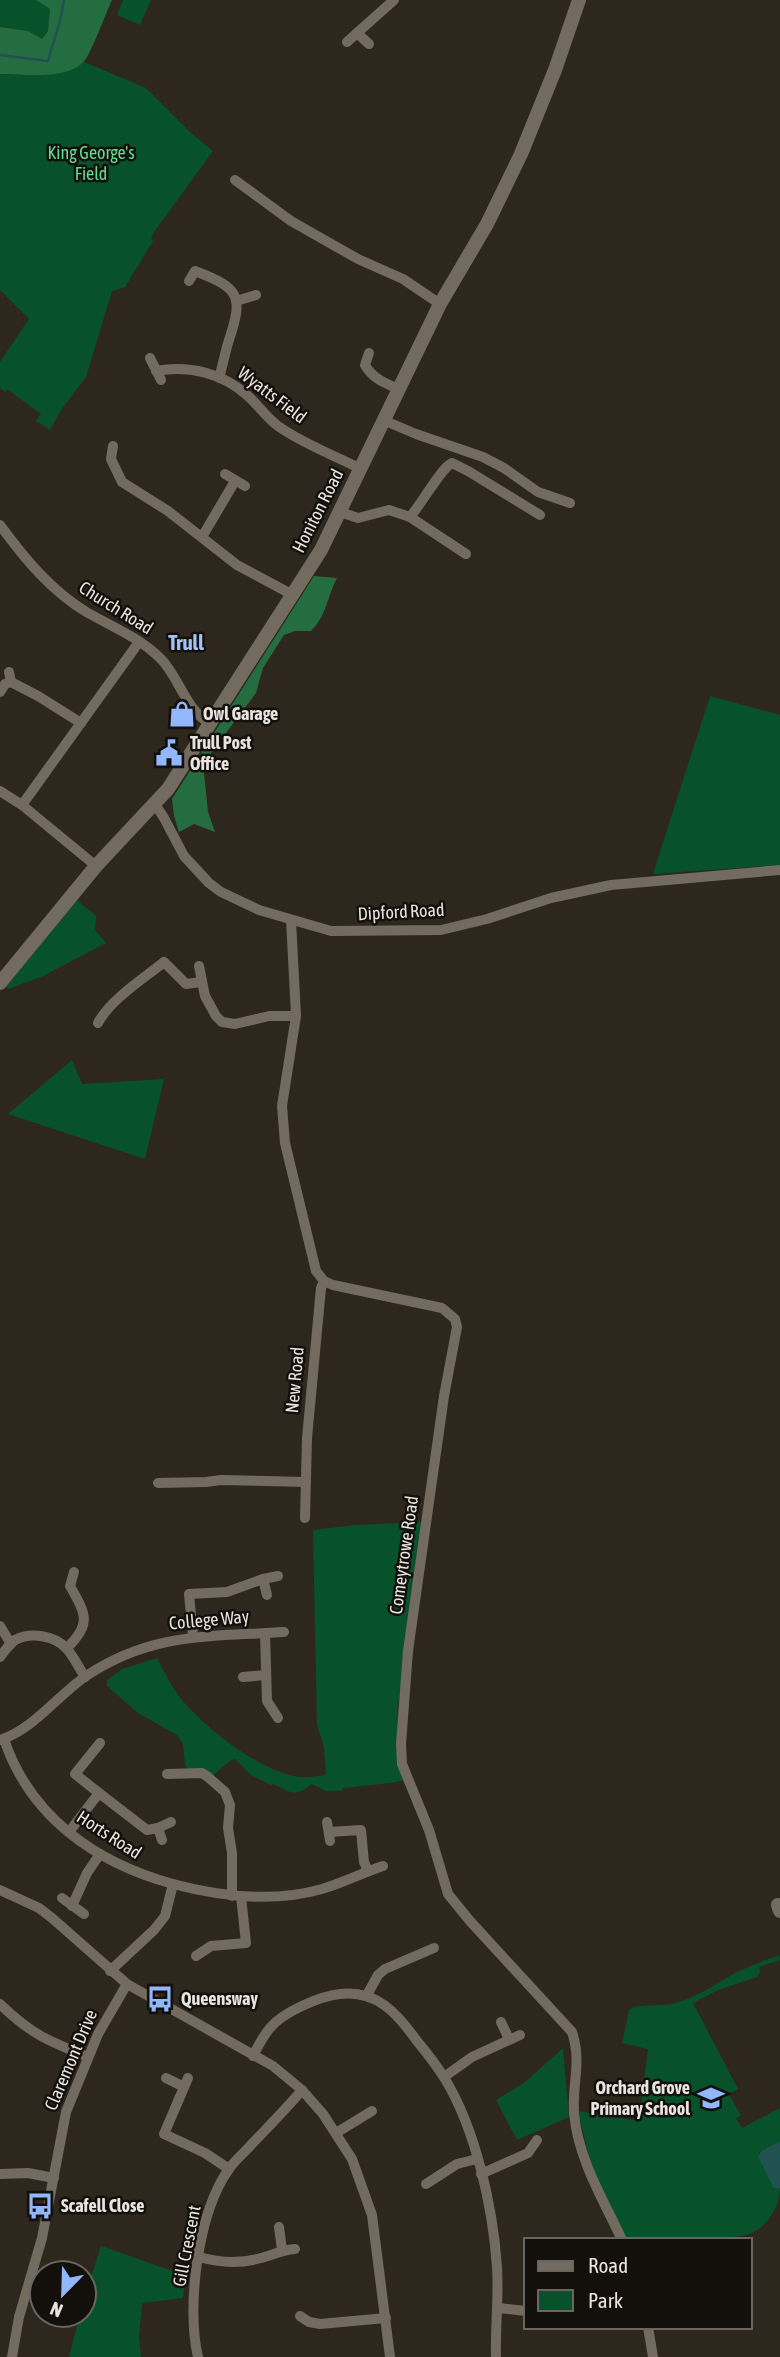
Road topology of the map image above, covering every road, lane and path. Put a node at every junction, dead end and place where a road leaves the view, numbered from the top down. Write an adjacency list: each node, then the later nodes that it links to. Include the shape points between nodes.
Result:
1 (394, 0): 3 (street)
2 (579, 0): 10 (street, Honiton Road, via 521,154 488,224)
3 (357, 33): 4 (street); 5 (street)
4 (347, 42)
5 (369, 44)
6 (235, 180): 10 (street, via 291,221 403,279)
7 (195, 271): 9 (street, via 221,282)
8 (256, 295): 9 (street)
9 (236, 301): 13 (street, via 236,321)
10 (440, 304): 14 (street, Honiton Road)
11 (364, 357): 14 (street, via 375,378)
12 (149, 358): 13 (street, Wyatts Field, via 159,375 180,368)
13 (219, 378): 17 (street, Wyatts Field, via 246,394 277,426)
14 (398, 389): 15 (street, Honiton Road)
15 (383, 419): 17 (street, Honiton Road); 20 (street, via 483,457 538,492 565,501)
16 (113, 446): 24 (street, via 106,456 122,482)
17 (361, 469): 19 (street, Honiton Road)
18 (235, 480): 24 (street)
19 (341, 512): 22 (street, via 358,518 388,510); 26 (street, Honiton Road)
20 (557, 513)
21 (540, 515): 22 (street, via 452,464 444,467)
22 (410, 517): 25 (street)
23 (0, 525): 27 (street, Church Road, via 51,585)
24 (202, 537): 26 (street, via 237,565)
25 (466, 554)
26 (293, 595): 30 (street, Honiton Road)
27 (139, 642): 29 (street); 30 (street, Church Road, via 163,661 200,716)
28 (0, 692): 29 (street, via 10,678)
29 (81, 723): 33 (street)
30 (210, 723): 32 (street, Honiton Road)
31 (0, 791): 33 (street)
32 (155, 804): 34 (street, Honiton Road); 36 (street, Dipford Road, via 184,856 209,883 235,900)
33 (22, 805): 34 (street)
34 (96, 866): 39 (street, Honiton Road)
35 (780, 870): 36 (street, Dipford Road, via 611,885 441,930 349,933)
36 (291, 920): 40 (street)
37 (199, 966): 38 (street)
38 (201, 982): 40 (street, via 222,1022); 41 (street, via 187,984 161,959)
39 (0, 983)
40 (296, 1016): 42 (street, via 282,1106 285,1143 313,1262)
41 (98, 1023)
42 (324, 1281): 43 (street, New Road); 111 (street, Comeytrowe Road, via 430,1304 454,1319 456,1336 408,1651 402,1764 448,1894 572,2032 578,2050 574,2111 579,2141)
43 (306, 1482): 44 (street); 45 (street, New Road)
44 (158, 1483)
45 (305, 1518)
46 (74, 1572): 57 (street, via 64,1586 86,1621)
47 (278, 1576): 48 (street)
48 (263, 1579): 50 (street, via 227,1592); 51 (street)
49 (177, 1594): 50 (street)
50 (190, 1594): 55 (street)
51 (267, 1595)
52 (0, 1626): 56 (street)
53 (284, 1632): 54 (street, College Way)
54 (265, 1633): 55 (street, College Way); 59 (street)
55 (193, 1636): 60 (street, College Way, via 149,1645)
56 (11, 1644): 57 (street, via 24,1637 43,1636); 58 (street)
57 (66, 1648): 60 (street)
58 (0, 1657)
59 (266, 1675): 61 (street); 62 (street, via 265,1708)
60 (85, 1677): 63 (street, College Way)
61 (243, 1677)
62 (278, 1718)
63 (2, 1740): 70 (street, Horts Road, via 25,1787)
64 (100, 1743): 66 (street, via 72,1777)
65 (167, 1774): 77 (street, via 181,1768 202,1773 225,1792 236,1814 228,1828)
66 (99, 1793): 68 (street, via 147,1830); 70 (street)
67 (171, 1822): 68 (street)
68 (158, 1828): 71 (street)
69 (329, 1831): 74 (street, via 366,1830 364,1862)
70 (69, 1832): 72 (street, Horts Road)
71 (162, 1840)
72 (100, 1854): 75 (street, Horts Road, via 136,1873); 79 (street)
73 (383, 1866): 74 (street, Horts Road)
74 (368, 1871): 77 (street, Horts Road, via 297,1895)
75 (173, 1884): 77 (street, Horts Road); 85 (street, via 165,1916)
76 (0, 1890): 85 (street, via 52,1918)
77 (237, 1896): 83 (street, via 251,1943 211,1946)
78 (62, 1898): 79 (street)
79 (72, 1906): 80 (street)
80 (84, 1914)
81 (434, 1948): 82 (street)
82 (421, 1953): 84 (street); 87 (street, via 385,1969)
83 (196, 1956)
84 (427, 1965)
85 (110, 1970): 86 (street)
86 (127, 1984): 92 (street); 93 (street, Claremont Drive)
87 (367, 1995): 92 (street, via 334,1995 295,2011 271,2027); 94 (street, via 397,2016)
88 (0, 2004): 93 (street, via 45,2040)
89 (501, 2022): 91 (street)
90 (520, 2035): 91 (street)
91 (509, 2039): 94 (street)
92 (253, 2056): 96 (street)
93 (88, 2057): 107 (street, Claremont Drive, via 64,2120)
94 (444, 2077): 102 (street)
95 (166, 2078): 99 (street, via 186,2082)
96 (302, 2090): 98 (street); 103 (street, Gill Crescent)
97 (372, 2111): 98 (street)
98 (337, 2133): 118 (street, via 372,2215)
99 (164, 2134): 101 (street); 103 (street)
100 (537, 2140): 105 (street, via 528,2153)
101 (159, 2145)
102 (477, 2159): 105 (street); 106 (street)
103 (229, 2169): 114 (street, Gill Crescent, via 214,2199)
104 (0, 2174): 107 (street)
105 (481, 2174): 115 (street, via 492,2224)
106 (437, 2176): 108 (street); 109 (street)
107 (54, 2178): 120 (street, Claremont Drive)
108 (426, 2184)
109 (445, 2188)
110 (279, 2227): 113 (street)
111 (621, 2238)
112 (295, 2249): 113 (street)
113 (282, 2250): 114 (street, via 232,2263)
114 (199, 2257): 121 (street, Gill Crescent, via 194,2307)
115 (498, 2308): 116 (street); 123 (street)
116 (524, 2311)
117 (300, 2316): 118 (street, via 320,2324)
118 (386, 2318): 122 (street)
119 (648, 2329): 124 (street)
120 (12, 2357)
121 (198, 2357)
122 (390, 2357)
123 (496, 2357)
124 (653, 2357)

